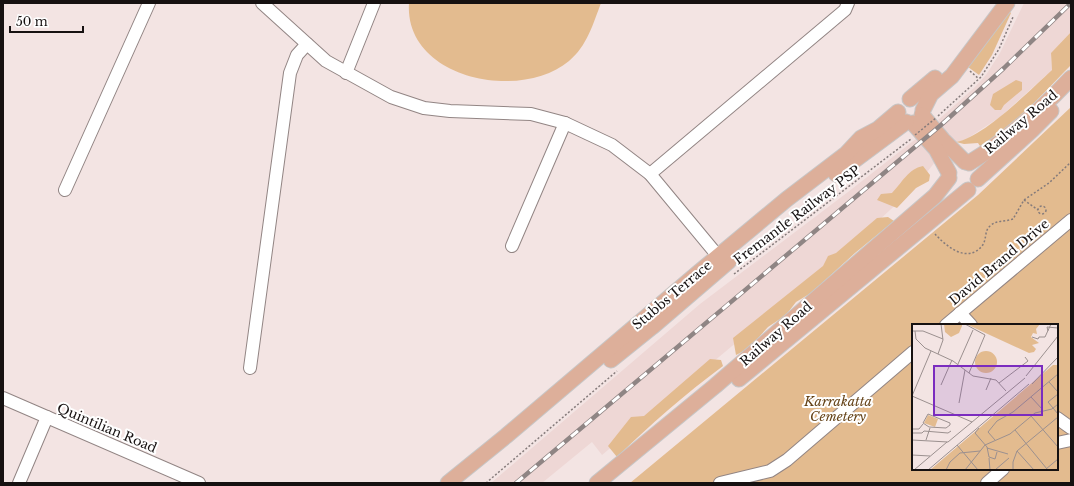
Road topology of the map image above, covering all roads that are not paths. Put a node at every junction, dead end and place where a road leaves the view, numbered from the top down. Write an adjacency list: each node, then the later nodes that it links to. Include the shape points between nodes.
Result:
1 (149, 3): 17 (street)
2 (262, 3): 7 (street)
3 (374, 3): 8 (street)
4 (848, 3): 14 (street, via 845,10)
5 (998, 3): 11 (main road, via 947,67 910,99 903,102)
6 (1011, 8): 11 (main road, Stubbs Terrace, via 952,76 931,94)
7 (307, 44): 8 (street, via 326,61); 26 (street, via 297,55 290,73)
8 (346, 73): 12 (street, via 391,97 424,108 458,112 523,113)
9 (1071, 78): 13 (main road, Railway Road, via 1012,133 992,149)
10 (1071, 90): 16 (main road, Railway Road)
11 (916, 119): 13 (main road); 15 (main road, via 936,149); 21 (main road, Stubbs Terrace, via 883,126 861,138 846,154); 37 (main road, Stubbs Terrace, via 795,206)
12 (564, 123): 14 (street, via 612,145); 20 (street)
13 (967, 162): 15 (main road, via 956,163); 16 (main road, via 976,169)
14 (650, 174): 21 (street)
15 (949, 176): 18 (main road, via 956,189); 38 (main road, Railway Road, via 934,196 715,386)
16 (978, 179): 18 (main road)
17 (65, 190)
18 (968, 190): 39 (main road, Railway Road)
19 (1071, 220): 22 (street, David Brand Drive)
20 (512, 246)
21 (718, 256): 36 (main road, Stubbs Terrace)
22 (960, 313): 23 (street, David Brand Drive); 24 (street)
23 (947, 324)
24 (970, 324)
25 (912, 353): 40 (street, via 770,472)
26 (250, 368)
27 (3, 398): 28 (street, Quintilian Road)
28 (47, 417): 34 (street); 35 (street, Quintilian Road)
29 (1058, 419): 30 (street)
30 (1071, 428)
31 (1071, 440): 32 (street)
32 (1058, 444)
33 (1002, 470): 41 (street)
34 (19, 483)
35 (199, 483)
36 (448, 483)
37 (461, 483)
38 (597, 483)
39 (613, 483)
40 (720, 483)
41 (986, 483)

